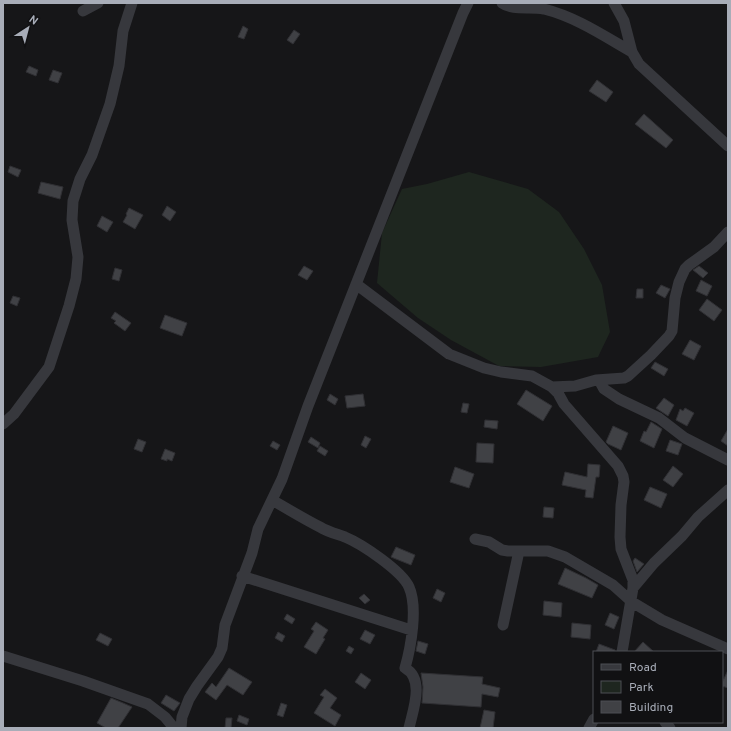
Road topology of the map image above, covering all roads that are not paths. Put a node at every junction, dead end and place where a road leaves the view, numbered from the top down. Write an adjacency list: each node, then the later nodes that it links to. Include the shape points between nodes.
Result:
1 (98, 3): 6 (street)
2 (132, 3): 13 (street, via 123,32 119,66 110,104 73,202 72,220 78,257 76,279 69,306 49,367 14,414)
3 (468, 3): 10 (street)
4 (502, 3): 7 (street, via 510,7 543,9 568,16)
5 (614, 3): 7 (street, via 624,21)
6 (83, 11)
7 (632, 52): 8 (street, via 639,64)
8 (728, 146)
9 (728, 232): 11 (street, via 714,247 689,265 682,276 675,298 672,331 666,340 628,376)
10 (356, 284): 12 (street, via 449,354 501,372 532,376); 16 (street)
11 (599, 380): 12 (street, via 575,386); 14 (street, via 604,389 619,399 659,418 685,438)
12 (552, 387): 20 (street, via 618,466 623,476 621,549 633,580)
13 (3, 424)
14 (728, 460)
15 (728, 490): 20 (street, via 698,517)
16 (272, 500): 19 (street, via 258,529 252,553); 23 (street, via 321,528 346,538 381,559 405,579 414,609)
17 (475, 539): 18 (street, via 489,542 502,550)
18 (519, 551): 21 (street, via 548,551 565,557 613,585); 22 (street)
19 (242, 576): 23 (street); 28 (street, via 225,626 222,648 189,699)
20 (633, 588): 21 (street)
21 (632, 602): 24 (street, via 662,620); 25 (street)
22 (503, 625)
23 (411, 630): 29 (street, via 405,668 413,675 417,685)
24 (728, 649)
25 (622, 651)
26 (3, 656): 27 (street, via 148,704)
27 (174, 728)
28 (181, 728)
29 (409, 728)

